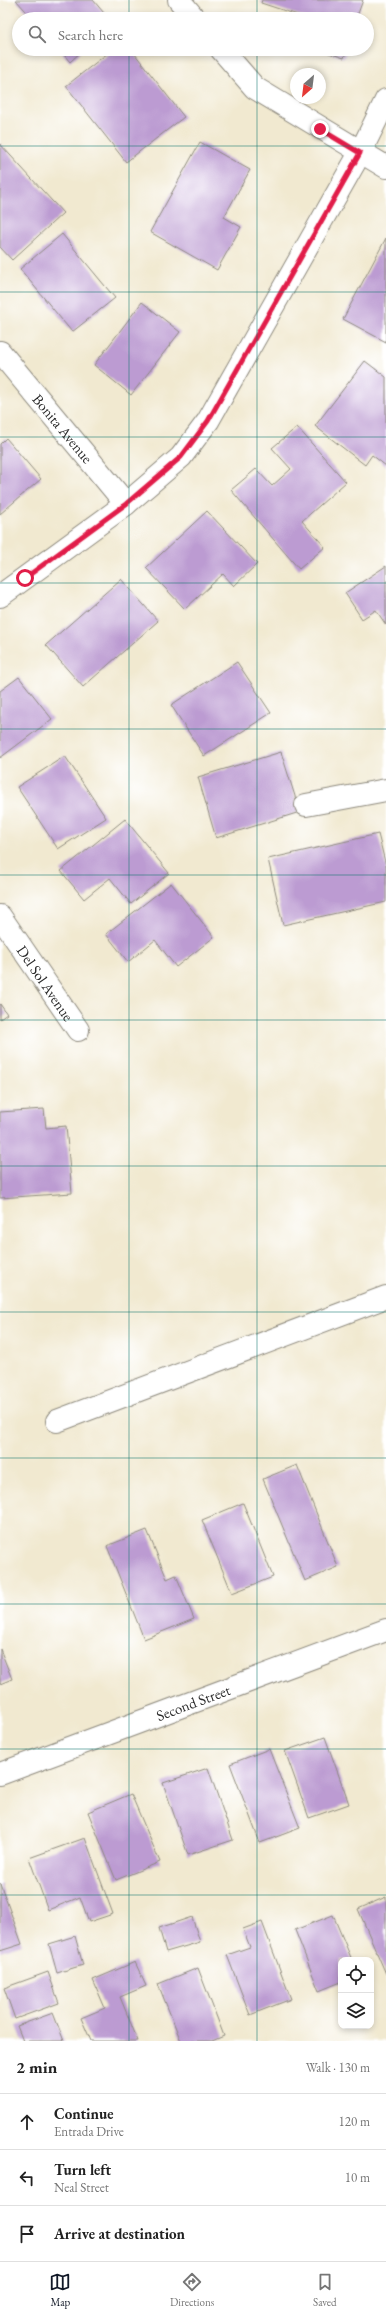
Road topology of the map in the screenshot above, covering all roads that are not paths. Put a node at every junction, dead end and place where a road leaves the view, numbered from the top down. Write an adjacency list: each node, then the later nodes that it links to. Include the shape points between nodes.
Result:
1 (179, 0): 2 (street)
2 (189, 12)
3 (227, 56): 5 (street, via 255,88)
4 (386, 100): 5 (street)
5 (360, 153): 6 (street); 8 (street, via 208,421 181,457)
6 (386, 168)
7 (0, 352): 8 (street, Bonita Avenue)
8 (126, 504): 9 (street)
9 (0, 596)
10 (386, 790): 11 (street)
11 (306, 805)
12 (0, 916): 13 (street, Del Sol Avenue)
13 (78, 1030)
14 (386, 1297): 15 (street)
15 (57, 1421)
16 (386, 1630): 17 (street, Second Street)
17 (0, 1774)

